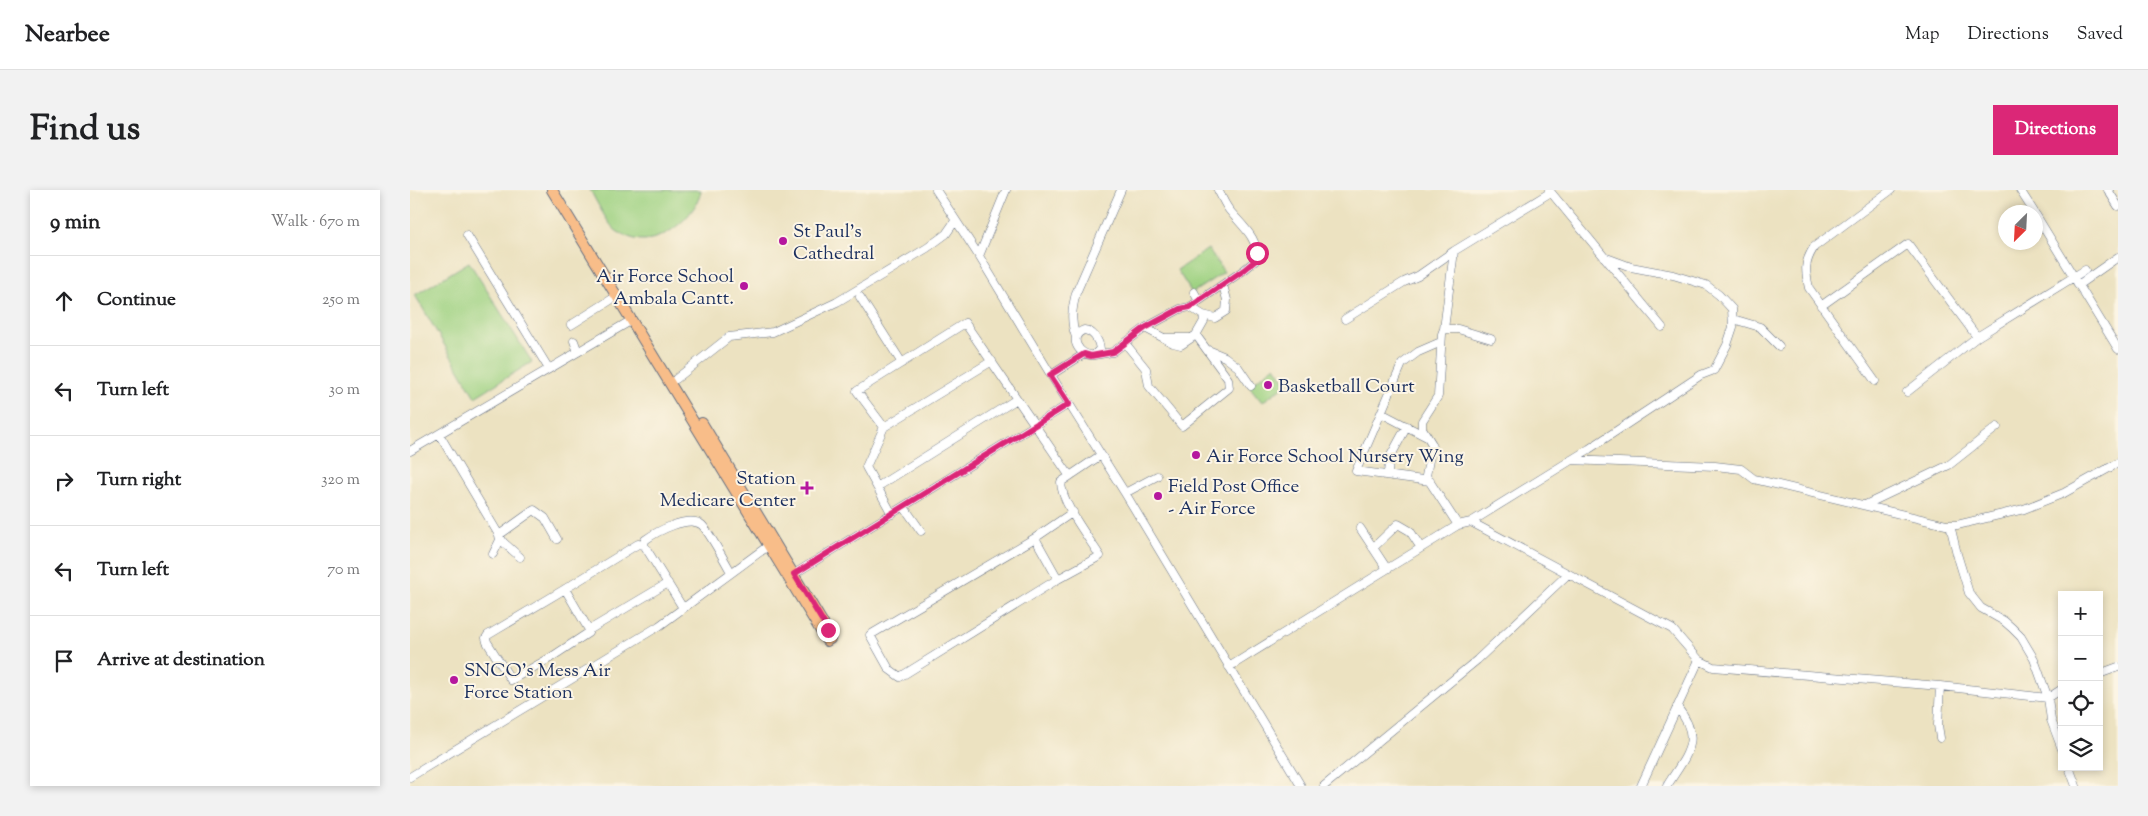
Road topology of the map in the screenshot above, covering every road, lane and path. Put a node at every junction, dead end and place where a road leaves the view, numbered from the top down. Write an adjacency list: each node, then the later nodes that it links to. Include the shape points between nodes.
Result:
1 (552, 190): 25 (main road)
2 (559, 190): 57 (main road)
3 (936, 190): 13 (street)
4 (1006, 190): 17 (street)
5 (1121, 190): 38 (street, via 1076,292 1071,325)
6 (1218, 190): 22 (street, via 1228,209 1252,237 1257,253 1256,260)
7 (1890, 190): 28 (street, via 1814,247 1807,259 1806,272 1809,288)
8 (2020, 190): 11 (street)
9 (2108, 190): 12 (street)
10 (1550, 191): 16 (street); 18 (street)
11 (2029, 205)
12 (2118, 206)
13 (955, 221): 17 (street); 57 (street, via 946,234 927,248 837,302 773,332 729,336)
14 (2043, 227): 21 (street)
15 (467, 235): 54 (street)
16 (1454, 251): 31 (street); 37 (street)
17 (979, 256): 55 (street)
18 (1604, 257): 32 (street, via 1706,285 1732,309); 35 (street)
19 (2118, 258): 23 (street)
20 (2085, 270): 21 (street)
21 (2073, 277): 23 (street); 40 (street)
22 (1223, 285): 27 (street); 30 (street, via 1226,311 1219,317)
23 (2078, 285): 47 (street)
24 (1194, 292): 27 (street)
25 (617, 296): 33 (main road); 34 (street)
26 (860, 297): 52 (street)
27 (1199, 301): 29 (street)
28 (1821, 306): 40 (street, via 1908,244); 58 (street)
29 (1190, 307): 30 (street); 36 (street)
30 (1203, 315): 39 (street, via 1204,321)
31 (1345, 319)
32 (1733, 319): 45 (street, via 1760,328); 72 (street, via 1727,345 1714,370 1701,375)
33 (632, 320): 48 (street); 93 (main road)
34 (571, 325)
35 (1662, 327)
36 (1145, 328): 39 (street, via 1181,345); 44 (street)
37 (1444, 329): 41 (street, via 1458,329); 43 (street)
38 (1076, 337): 49 (street, via 1077,347); 50 (street, via 1084,330 1094,335 1100,349)
39 (1193, 337): 46 (street)
40 (1977, 337): 60 (street)
41 (1491, 339)
42 (574, 341): 48 (street)
43 (1441, 342): 63 (street, via 1418,352 1402,364); 69 (street, via 1438,396 1422,421)
44 (1125, 343): 50 (street, via 1113,352); 56 (street, via 1146,368 1149,386 1182,426 1230,388)
45 (1779, 346)
46 (1205, 348): 53 (street); 56 (street)
47 (2118, 349)
48 (578, 352): 54 (street)
49 (1084, 354): 50 (street); 55 (street)
50 (1094, 355)
51 (992, 361): 52 (street, via 965,323); 61 (street); 66 (street)
52 (902, 362): 66 (street, via 857,391)
53 (1232, 363): 56 (street, via 1233,371); 59 (street)
54 (549, 369): 68 (street)
55 (1050, 375): 62 (street)
56 (1225, 375)
57 (676, 379): 100 (main road)
58 (1875, 381)
59 (1251, 386)
60 (1907, 392)
61 (1018, 399): 64 (street); 78 (street)
62 (1069, 404): 64 (street); 71 (street)
63 (1381, 412): 65 (street); 75 (street, via 1356,471)
64 (1035, 424): 74 (street); 81 (street)
65 (1407, 426): 69 (street); 75 (street, via 1388,459)
66 (884, 427): 78 (street, via 866,467)
67 (1997, 428): 80 (street, via 1949,465)
68 (439, 434): 70 (street); 89 (street)
69 (1427, 437): 77 (street, via 1432,444 1426,476)
70 (410, 451)
71 (1102, 455): 74 (street); 79 (street)
72 (1571, 460): 80 (street, via 1741,469 1754,479); 84 (street)
73 (2118, 463): 86 (street, via 2064,493 2024,510)
74 (1069, 475): 82 (street, via 1061,482 1061,488)
75 (1388, 475): 77 (street)
76 (1157, 476): 79 (street)
77 (1430, 481): 85 (street)
78 (877, 487): 83 (street)
79 (1125, 493): 108 (street)
80 (1865, 505): 86 (street)
81 (904, 507): 83 (street); 88 (street)
82 (1073, 512): 90 (street); 102 (street, via 1100,556)
83 (892, 514): 100 (street)
84 (1471, 522): 85 (street); 101 (street)
85 (1458, 525): 95 (street)
86 (1950, 525): 113 (street, via 1969,593 1982,608 2004,621 2020,638 2034,659)
87 (1360, 528): 94 (street)
88 (921, 531)
89 (499, 535): 91 (street, via 534,510 545,518); 96 (street); 97 (street)
90 (1035, 538): 102 (street); 102 (street, via 870,635 889,670 900,677)
91 (557, 539)
92 (644, 545): 99 (street, via 645,540 668,527 693,521 702,525); 103 (street); 104 (street, via 638,544)
93 (768, 546): 99 (street); 100 (main road, via 828,640 828,630)
94 (1373, 548): 95 (street, via 1398,524 1410,531); 98 (street)
95 (1421, 548): 98 (street)
96 (493, 554)
97 (520, 557)
98 (1387, 569): 108 (street)
99 (730, 572): 105 (street)
100 (794, 574)
101 (1568, 574): 107 (street, via 1672,630); 120 (street, via 1477,660)
102 (1058, 579)
103 (668, 583): 105 (street); 106 (street)
104 (565, 589): 106 (street); 106 (street, via 488,635 487,642 511,680 550,658)
105 (683, 608): 118 (street, via 659,626)
106 (589, 630)
107 (1699, 660): 111 (street, via 1720,668); 114 (street)
108 (1229, 667): 119 (street)
109 (2118, 667): 110 (street)
110 (2103, 673)
111 (1940, 686): 113 (street); 115 (street)
112 (2058, 692): 113 (street)
113 (2048, 698): 116 (street)
114 (1677, 707): 121 (street); 122 (street, via 1688,721 1690,747)
115 (1940, 738)
116 (2058, 738)
117 (2070, 771): 123 (street)
118 (410, 777)
119 (1301, 786)
120 (1324, 786)
121 (1641, 786)
122 (1667, 786)
123 (2076, 786)

